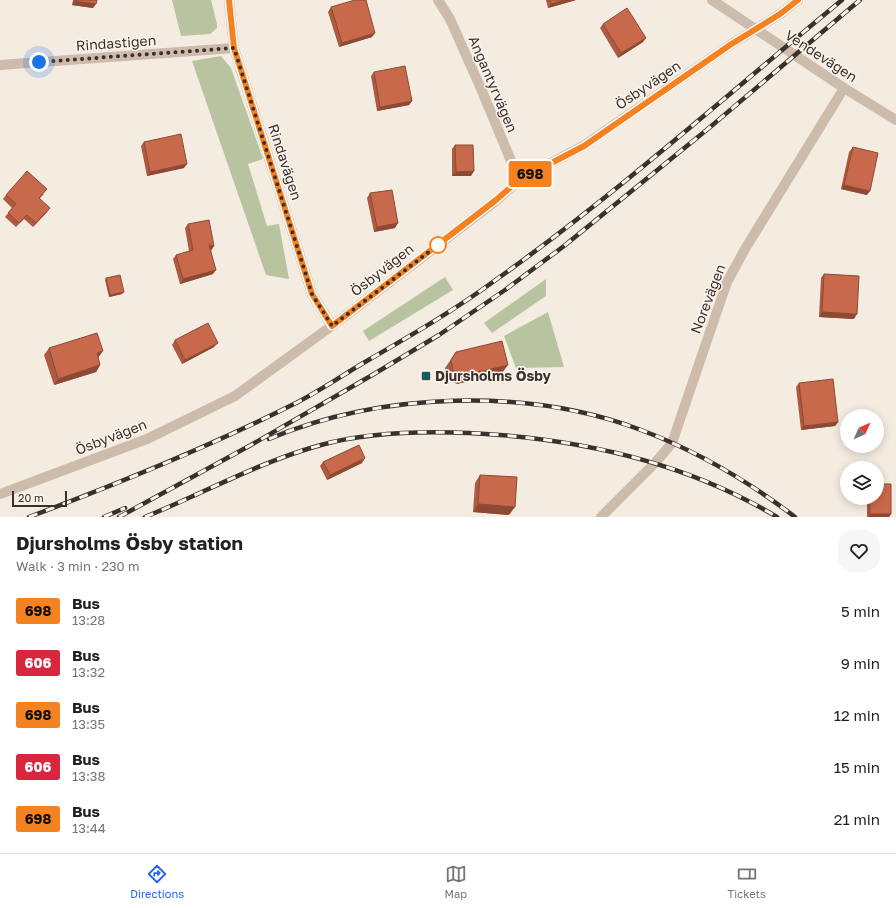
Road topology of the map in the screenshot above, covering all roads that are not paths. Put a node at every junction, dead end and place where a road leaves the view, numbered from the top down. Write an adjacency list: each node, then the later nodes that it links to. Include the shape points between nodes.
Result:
1 (229, 0): 5 (street, Rindavägen)
2 (438, 0): 9 (street, Angantyrvägen, via 450,19)
3 (712, 0): 7 (street, Vendevägen)
4 (798, 0): 9 (street, Ösbyvägen, bridge, via 584,146)
5 (234, 48): 6 (street, Rindastigen); 10 (street, Rindavägen, via 312,294)
6 (0, 64)
7 (844, 88): 8 (street, Vendevägen); 12 (street, Norevägen, via 727,282 672,443)
8 (896, 120)
9 (519, 180): 10 (street, Ösbyvägen)
10 (332, 326): 11 (street, Ösbyvägen, via 235,396 147,439)
11 (0, 494)
12 (602, 517)

